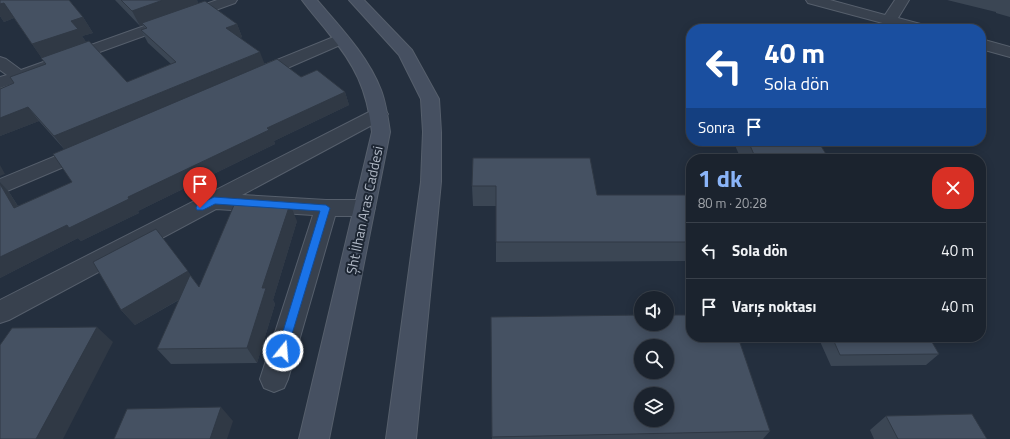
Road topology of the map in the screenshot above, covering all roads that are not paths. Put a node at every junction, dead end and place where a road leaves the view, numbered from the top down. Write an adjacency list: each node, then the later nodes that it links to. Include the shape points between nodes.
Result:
1 (230, 0): 11 (street)
2 (309, 0): 8 (main road, Şht İlhan Aras Caddesi)
3 (356, 0): 22 (main road, via 406,53 430,99 431,182)
4 (813, 0): 6 (street)
5 (902, 0): 6 (street)
6 (889, 20): 7 (street)
7 (904, 24)
8 (341, 38): 12 (street); 13 (main road, Şht İlhan Aras Caddesi, via 371,85)
9 (986, 45): 10 (street)
10 (1010, 52)
11 (0, 83)
12 (239, 83)
13 (379, 114): 16 (street); 18 (main road, Şht İlhan Aras Caddesi, via 381,132)
14 (102, 143): 15 (street)
15 (0, 187)
16 (214, 201): 17 (street); 19 (street)
17 (326, 208): 18 (street); 20 (street)
18 (364, 208): 21 (main road, Şht İlhan Aras Caddesi)
19 (3, 313)
20 (274, 380)
21 (314, 439)
22 (401, 439)

